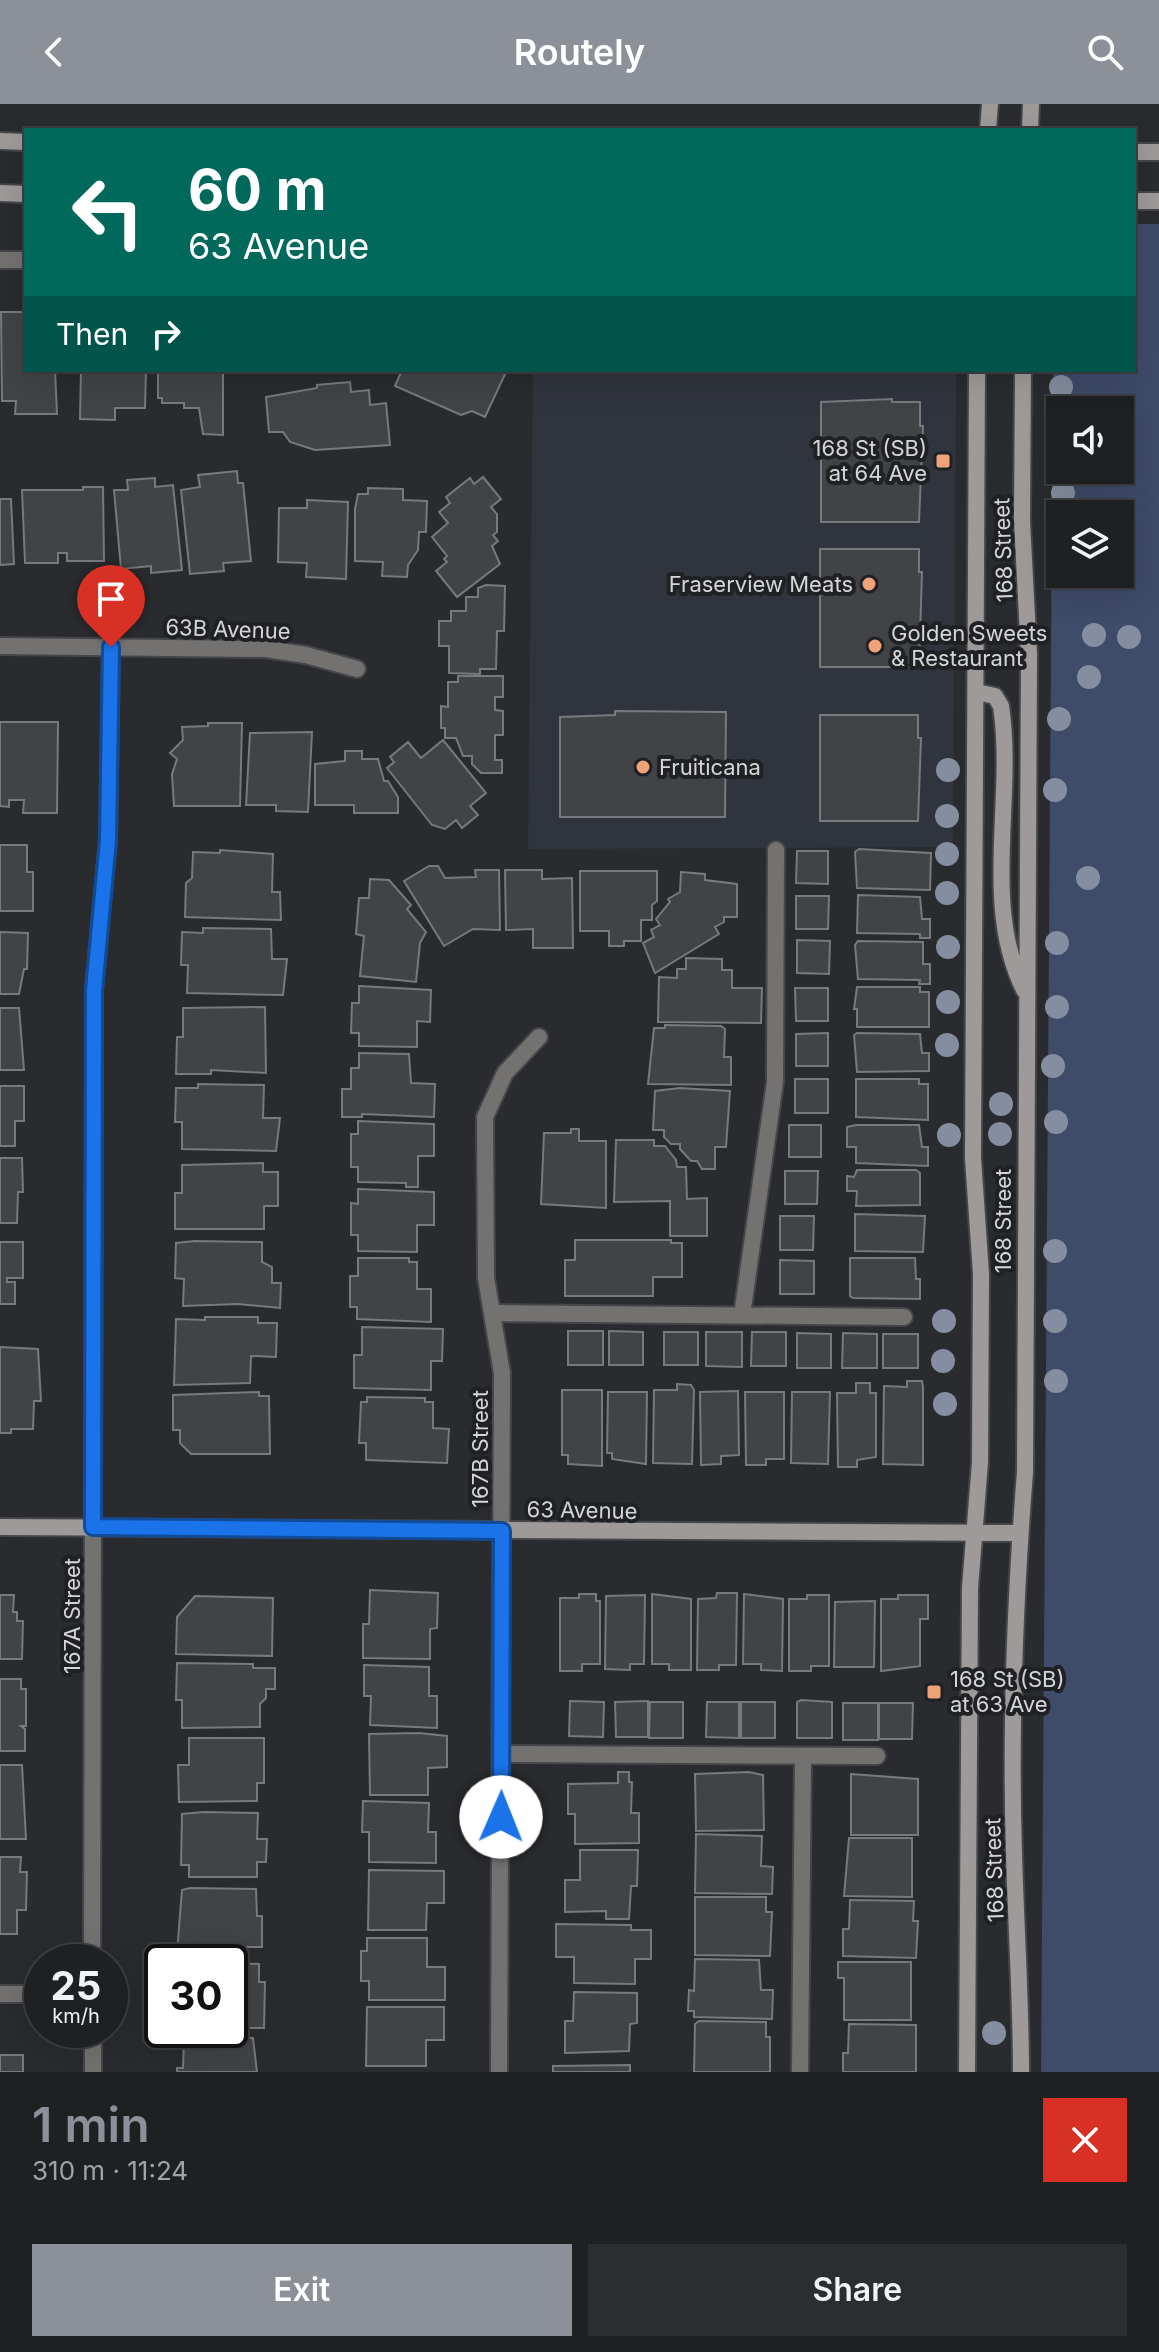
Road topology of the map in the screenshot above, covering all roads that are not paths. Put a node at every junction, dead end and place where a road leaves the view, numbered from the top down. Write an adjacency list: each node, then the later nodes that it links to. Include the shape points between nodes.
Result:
1 (990, 104): 3 (main road)
2 (1031, 104): 4 (main road)
3 (988, 128)
4 (1030, 128)
5 (0, 141): 6 (main road)
6 (24, 142)
7 (1136, 152): 8 (main road)
8 (1159, 152)
9 (0, 193): 10 (main road)
10 (24, 194)
11 (1136, 201): 12 (main road)
12 (1159, 201)
13 (0, 260): 14 (street)
14 (24, 260)
15 (977, 372): 20 (main road, 168 Street)
16 (1023, 372): 22 (main road, 168 Street, via 1022,521 1029,655)
17 (0, 646): 18 (street, 63B Avenue)
18 (111, 647): 19 (street, 63B Avenue, via 266,649); 28 (street, 167A Street, via 108,840 94,990)
19 (357, 669)
20 (977, 692): 22 (main road, via 995,696 1001,706 1004,907 1010,953); 30 (main road, 168 Street, via 973,1158 981,1384)
21 (776, 850): 25 (street, via 775,1082)
22 (1026, 993): 31 (main road, 168 Street, via 1025,1472)
23 (539, 1037): 24 (street, 167B Street, via 505,1073 485,1117 486,1278)
24 (493, 1313): 25 (street); 29 (street, 167B Street, via 502,1373)
25 (742, 1315): 26 (street)
26 (904, 1317)
27 (0, 1527): 28 (main road, 63 Avenue)
28 (93, 1527): 29 (main road, 63 Avenue); 35 (street, 167A Street)
29 (502, 1531): 30 (main road, 63 Avenue); 32 (street, 167B Street)
30 (975, 1532): 31 (main road, 63 Avenue); 42 (main road, 168 Street, via 970,1588)
31 (1020, 1533): 43 (main road, 168 Street, via 1014,1853)
32 (501, 1754): 34 (street); 40 (street, 167B Street)
33 (877, 1756): 34 (street)
34 (803, 1757): 41 (street)
35 (92, 1944)
36 (0, 1994): 37 (street)
37 (24, 1994)
38 (93, 2048): 39 (street)
39 (93, 2072)
40 (499, 2072)
41 (800, 2072)
42 (967, 2072)
43 (1021, 2072)

